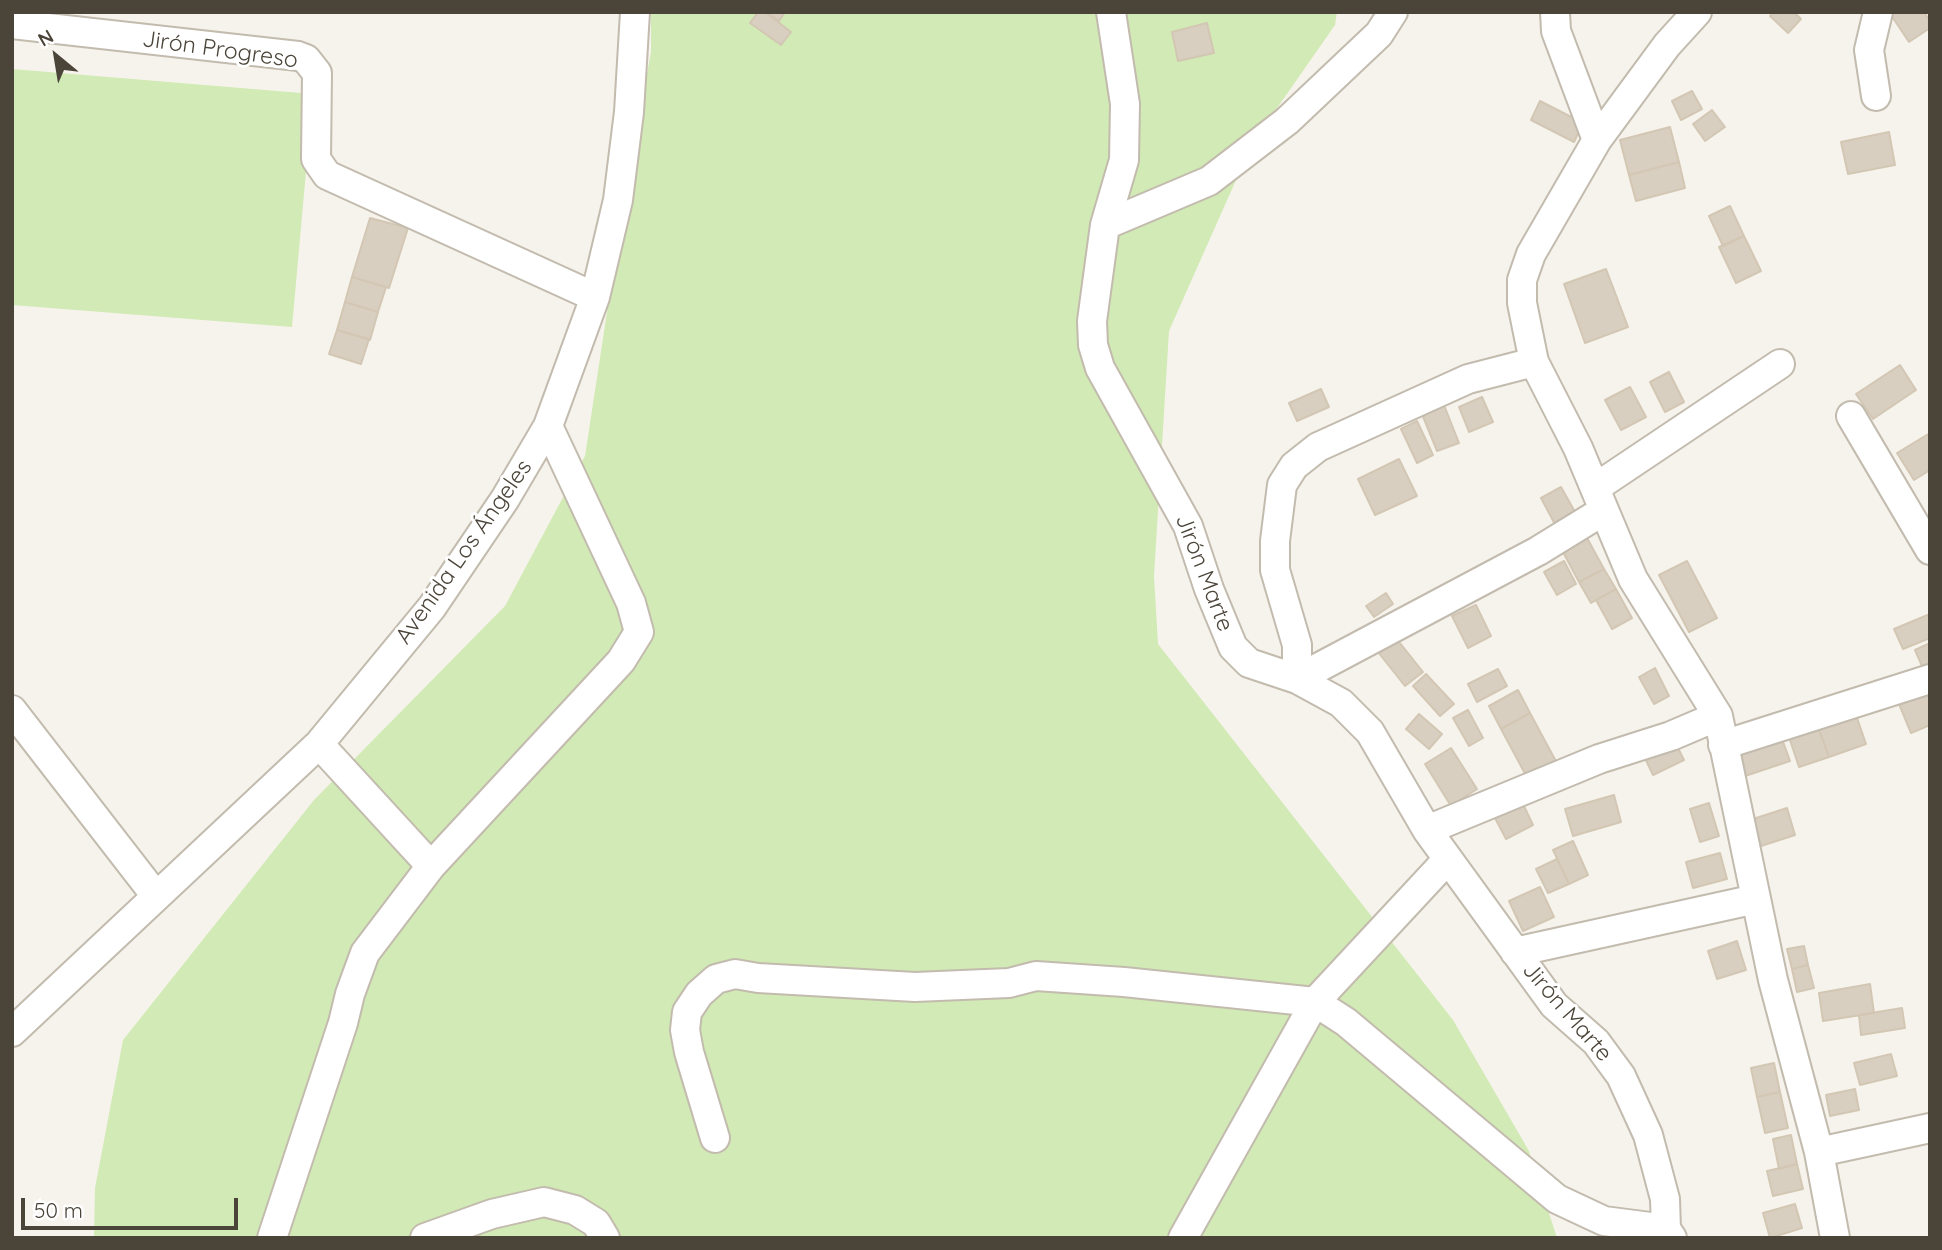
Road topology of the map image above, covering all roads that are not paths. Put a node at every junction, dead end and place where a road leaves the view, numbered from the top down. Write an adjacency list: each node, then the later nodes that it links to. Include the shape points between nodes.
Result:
1 (635, 12): 11 (street, Avenida Los Ángeles, via 618,200)
2 (1111, 12): 10 (street, Jirón Marte, via 1125,104 1124,160)
3 (1393, 12): 10 (street, via 1379,34 1287,121 1209,181)
4 (1555, 12): 9 (street, via 1556,31)
5 (1697, 12): 9 (street)
6 (1878, 12): 8 (street, via 1869,50)
7 (12, 24): 11 (street, Jirón Progreso, via 298,56 317,73 316,159 327,175)
8 (1876, 96)
9 (1597, 140): 12 (street, via 1531,254 1522,280)
10 (1105, 225): 18 (street, Jirón Marte, via 1092,321 1100,368 1188,526 1233,647 1249,663)
11 (595, 297): 15 (street, Avenida Los Ángeles)
12 (1534, 362): 16 (street); 18 (street, via 1468,379 1318,447 1294,466 1282,485 1275,570 1297,645)
13 (1780, 364): 16 (street)
14 (1851, 416): 17 (street)
15 (548, 426): 22 (street, Avenida Los Ángeles, via 432,607); 26 (street, via 632,603 639,632 621,661)
16 (1599, 499): 18 (street, via 1538,551); 21 (street, via 1633,579)
17 (1930, 550)
18 (1297, 679): 24 (street, Jirón Marte, via 1341,703 1370,732)
19 (1930, 679): 23 (street)
20 (12, 710): 27 (street)
21 (1718, 716): 23 (street); 24 (street)
22 (319, 744): 26 (street); 27 (street, Avenida Los Ángeles)
23 (1723, 745): 28 (street)
24 (1427, 830): 25 (street, Jirón Marte)
25 (1448, 859): 29 (street, Jirón Marte); 30 (street)
26 (431, 866): 36 (street, via 365,953)
27 (156, 896): 31 (street, Avenida Los Ángeles)
28 (1756, 899): 29 (street); 34 (street)
29 (1516, 951): 35 (street, Jirón Marte, via 1554,1005 1597,1042 1621,1076 1648,1135)
30 (1315, 1002): 33 (street, via 1062,976 915,987 736,974 716,979 687,1012 689,1052); 35 (street, via 1346,1022 1557,1199 1604,1221); 39 (street)
31 (12, 1032)
32 (1930, 1128): 34 (street)
33 (715, 1138)
34 (1819, 1153): 40 (street)
35 (1669, 1234)
36 (272, 1238)
37 (425, 1238): 38 (street, via 492,1214 544,1202 575,1210 596,1223)
38 (605, 1238)
39 (1183, 1238)
40 (1835, 1238)

